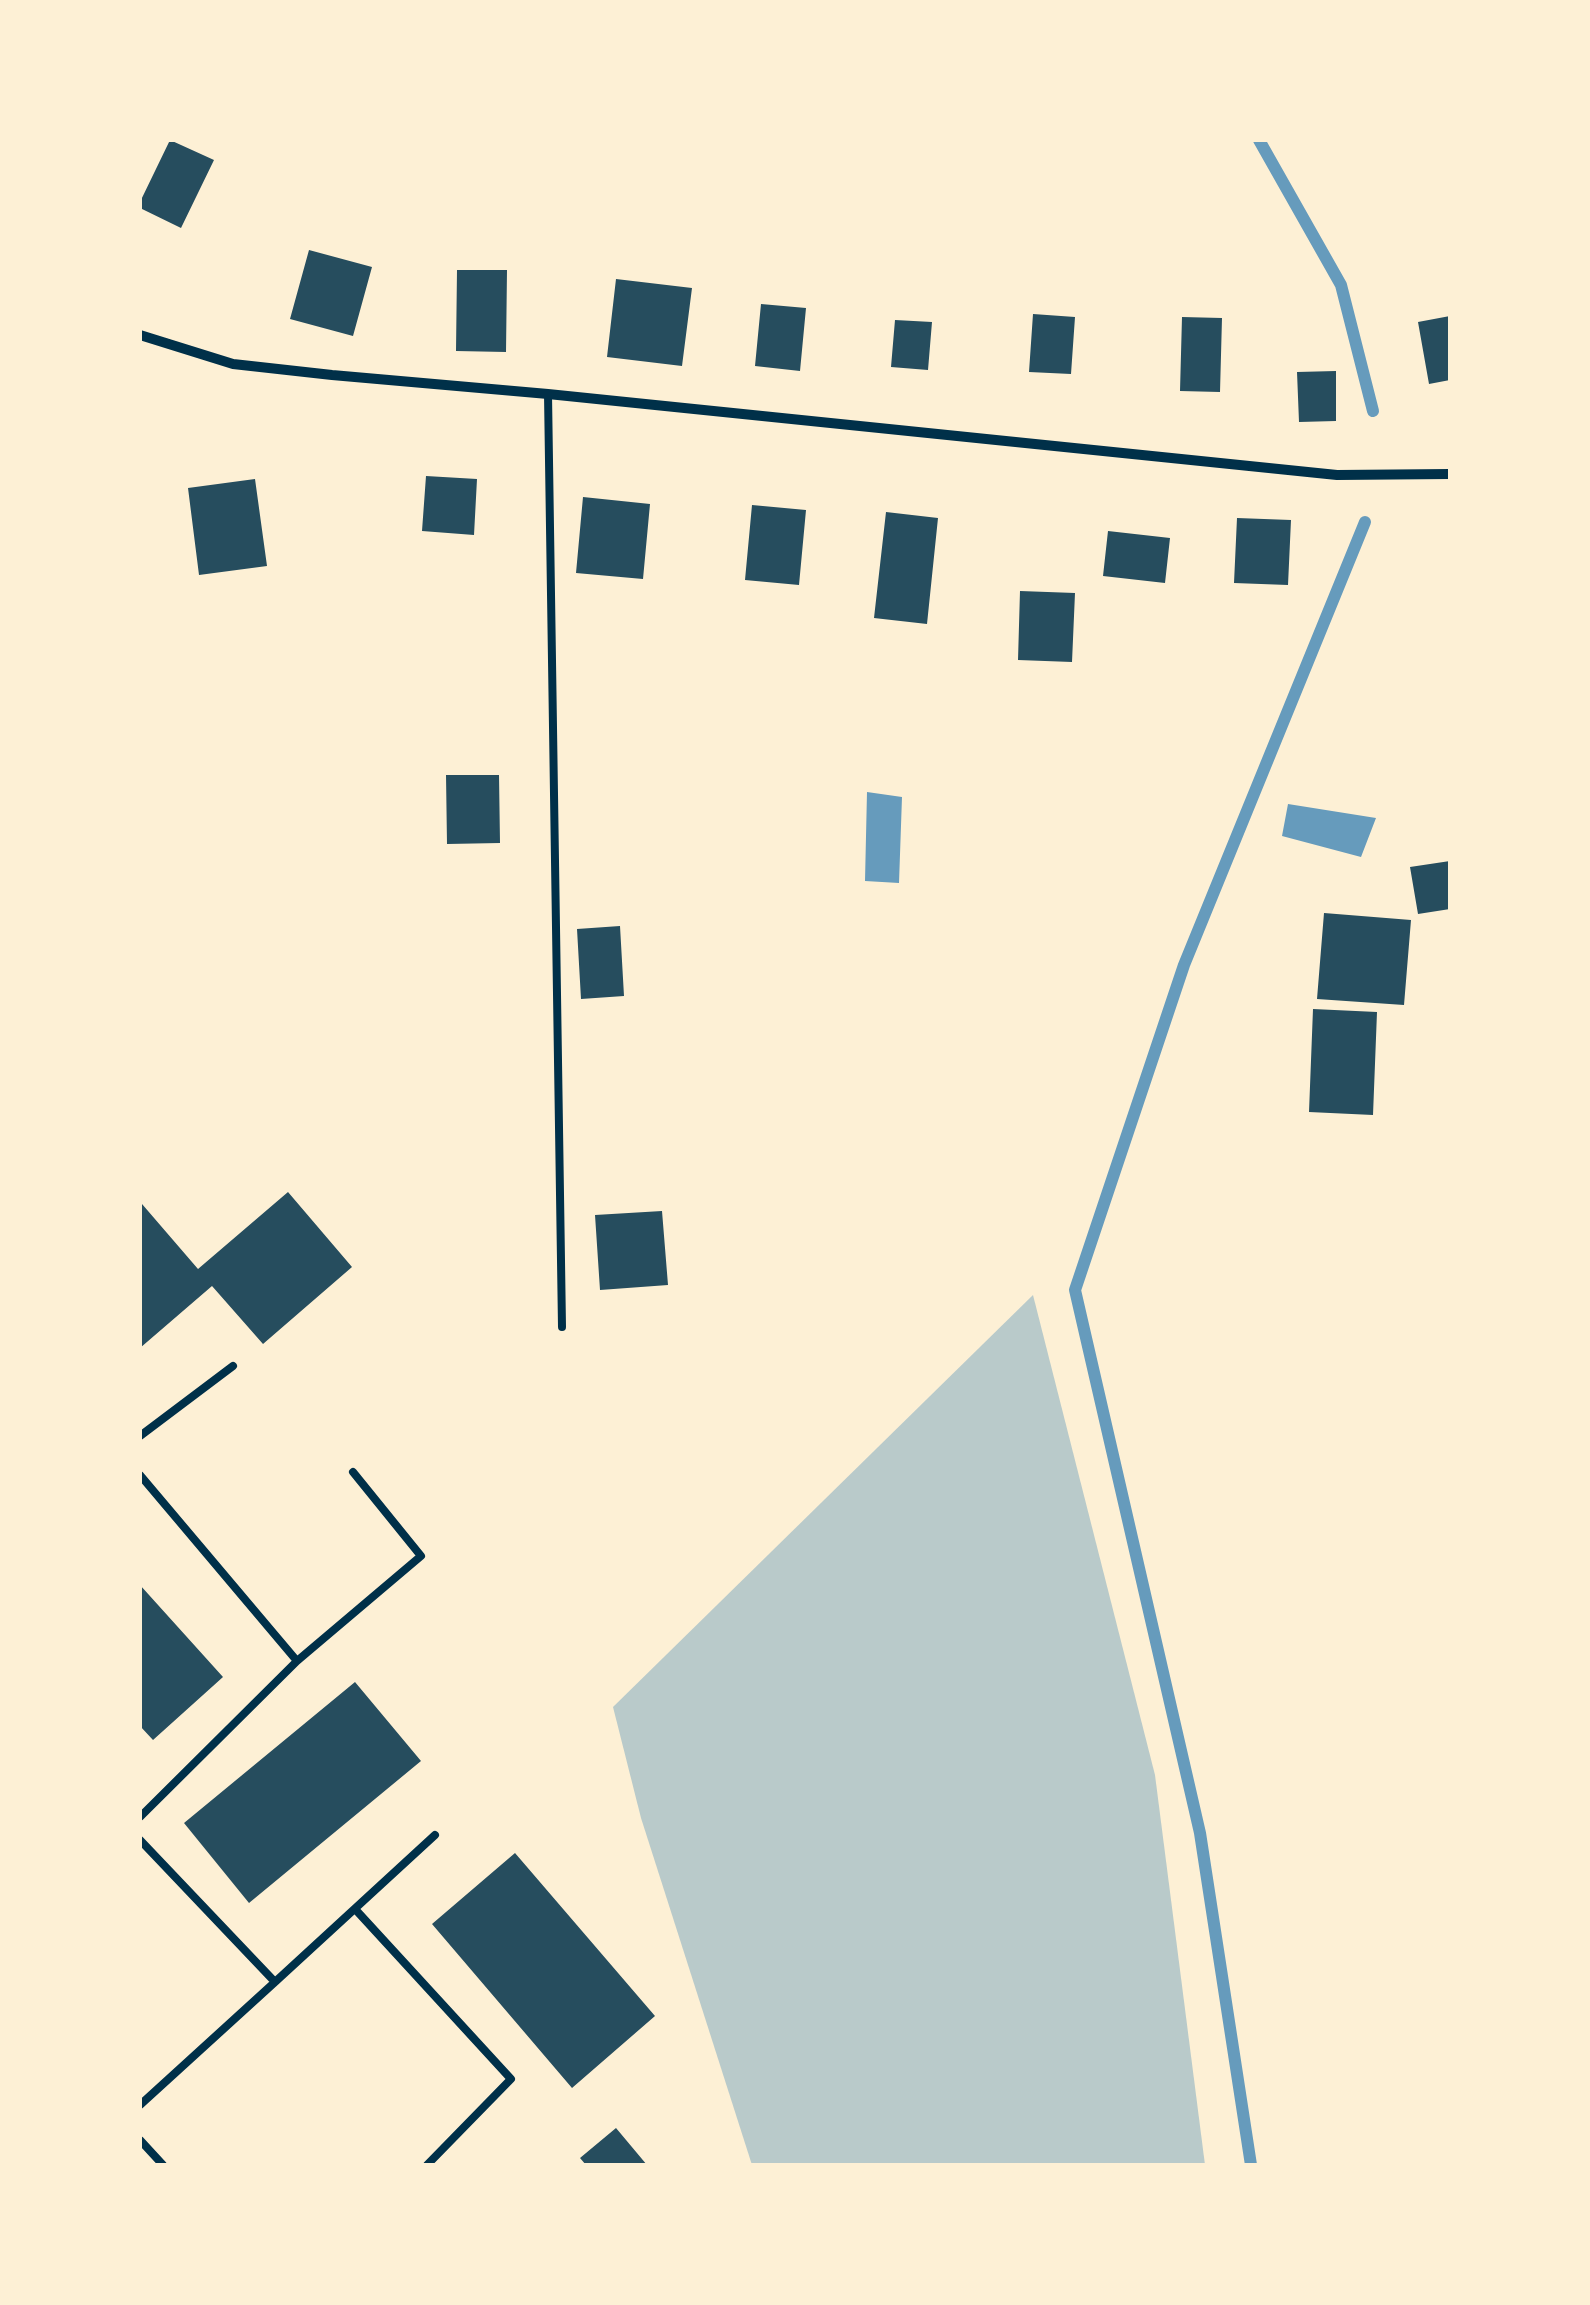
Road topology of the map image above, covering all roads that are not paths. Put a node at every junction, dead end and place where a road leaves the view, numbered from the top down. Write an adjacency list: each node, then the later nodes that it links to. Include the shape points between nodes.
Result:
1 (140, 336): 2 (street, via 233,364)
2 (548, 394): 3 (street, via 1337,476); 4 (lane)
3 (1450, 474)
4 (562, 1327)
5 (233, 1366): 6 (lane)
6 (140, 1436)
7 (352, 1472): 9 (lane, via 420,1556)
8 (140, 1475): 9 (lane)
9 (297, 1662): 10 (lane)
10 (140, 1818)
11 (435, 1836): 13 (lane)
12 (140, 1840): 14 (lane)
13 (356, 1908): 14 (lane); 18 (lane, via 510,2079)
14 (275, 1982): 15 (lane)
15 (140, 2105)
16 (140, 2140): 17 (lane)
17 (163, 2165)
18 (428, 2165)

